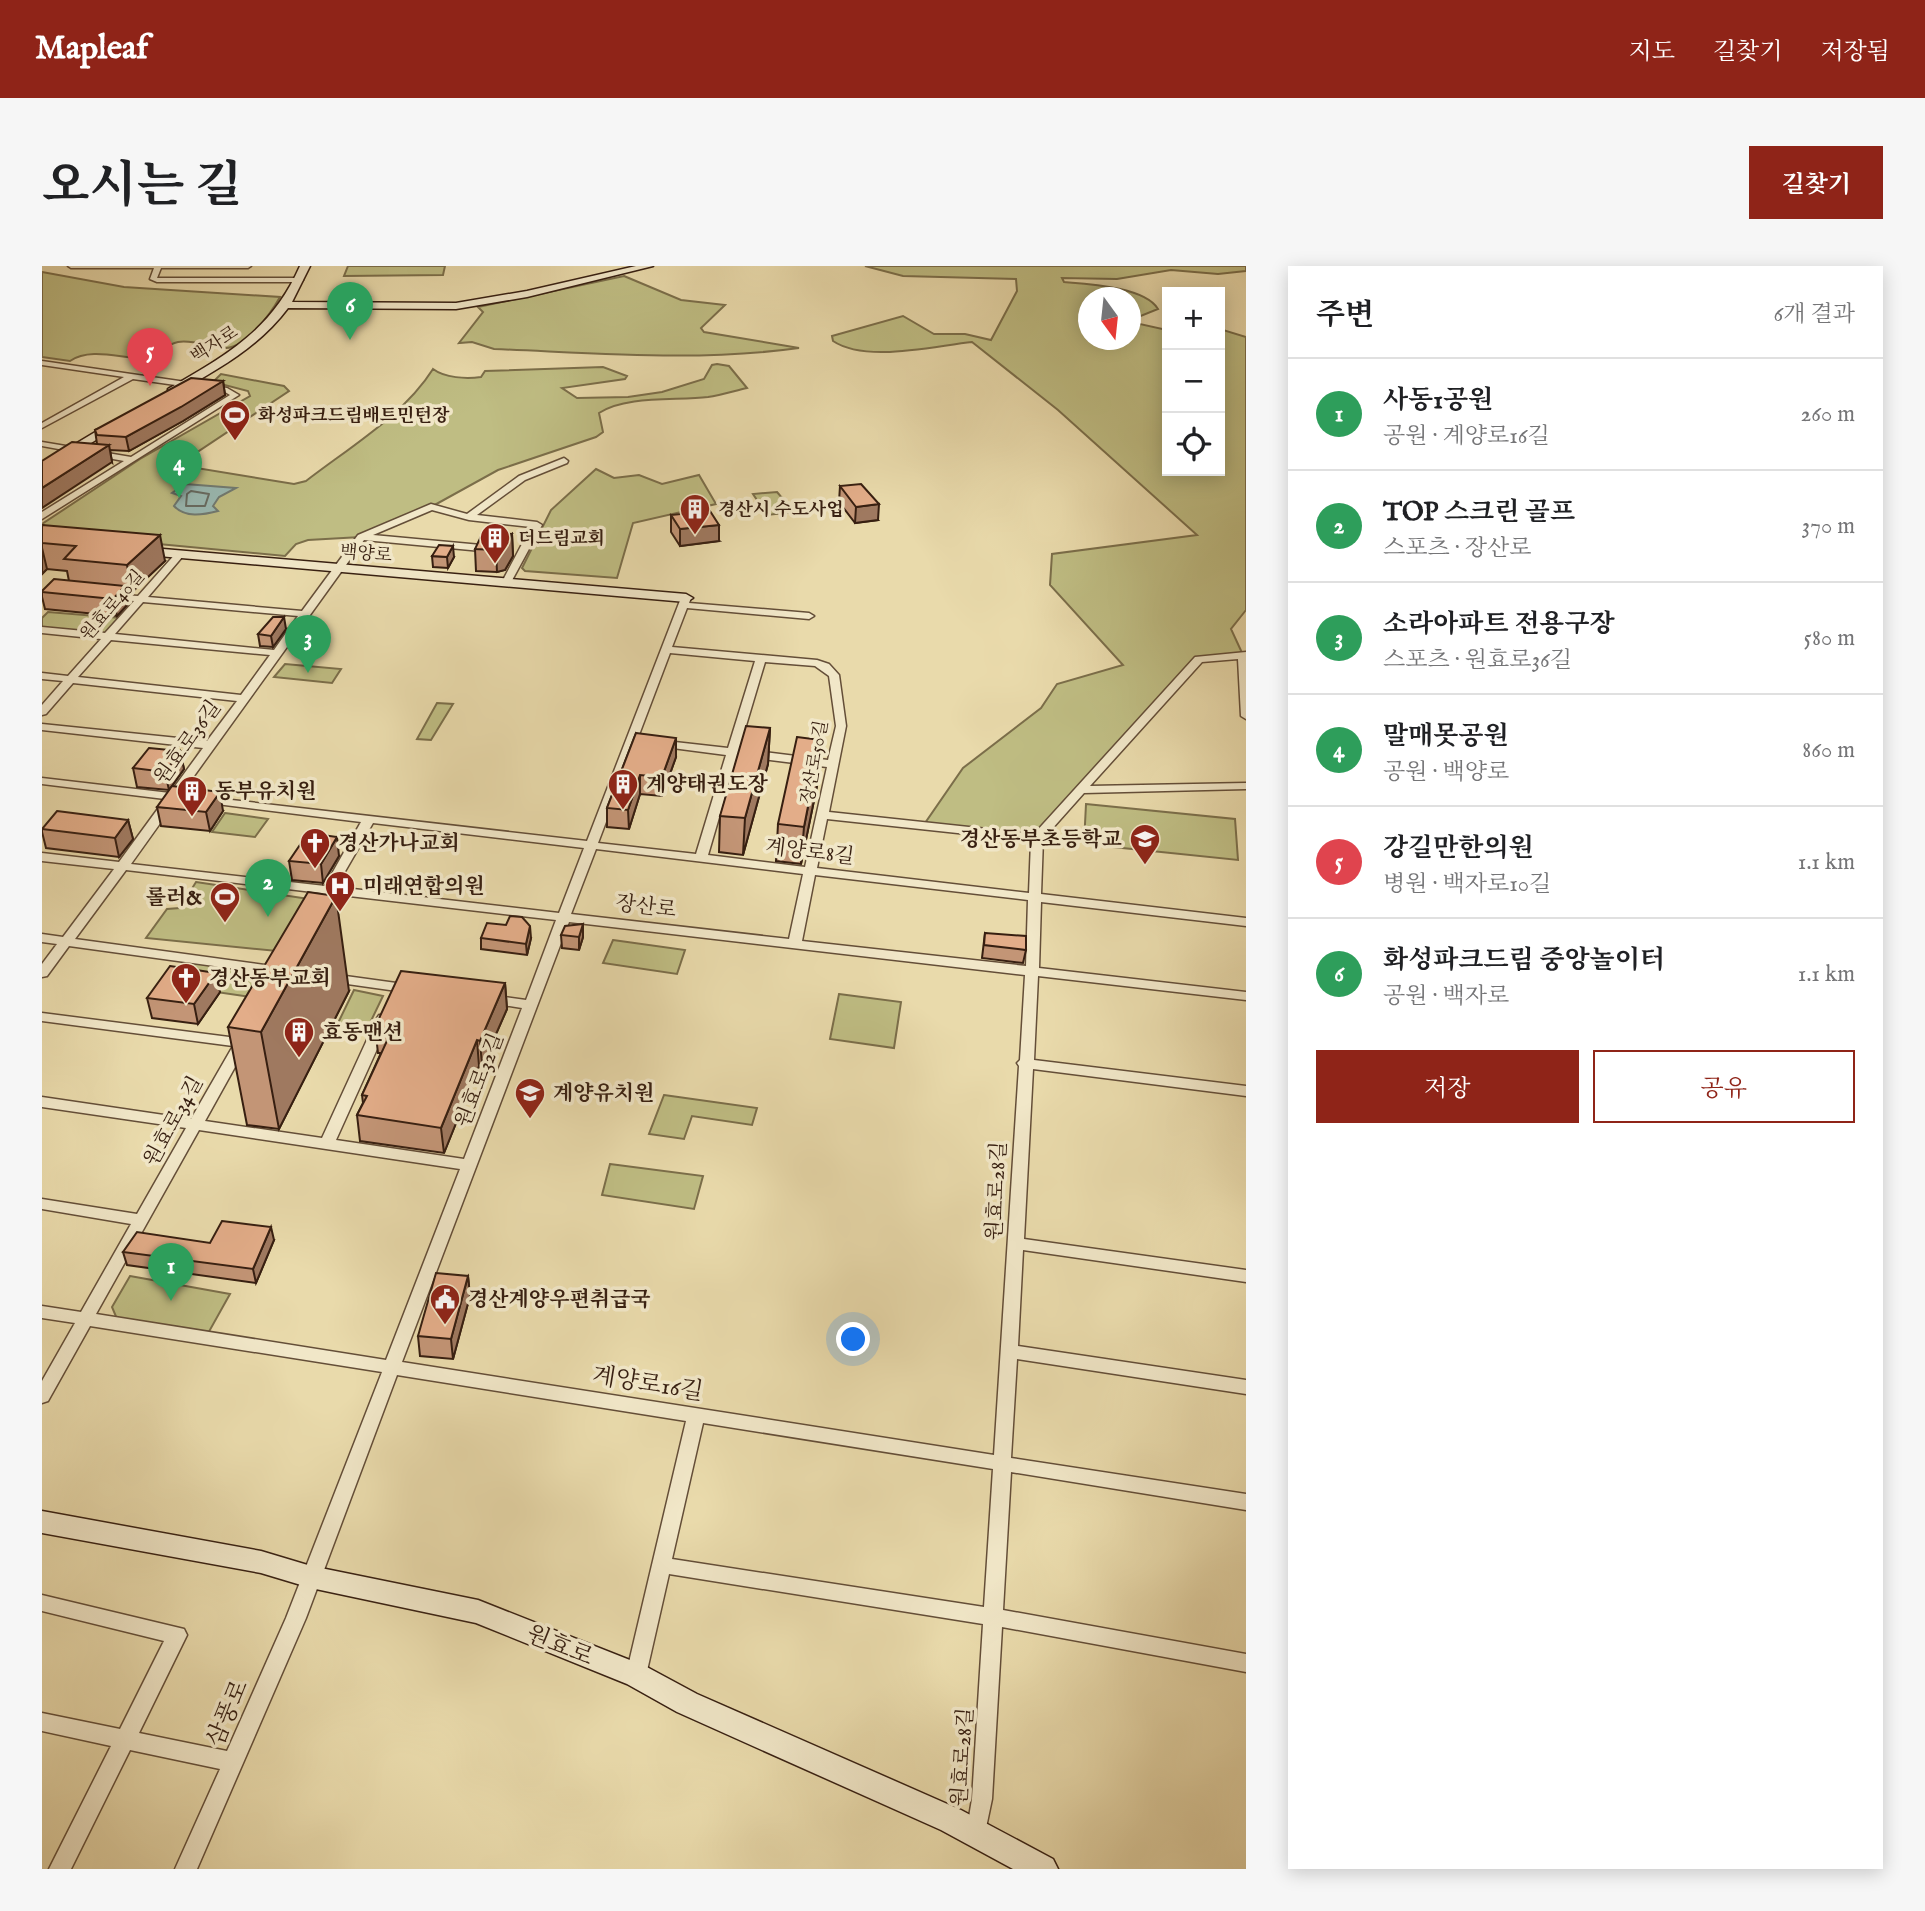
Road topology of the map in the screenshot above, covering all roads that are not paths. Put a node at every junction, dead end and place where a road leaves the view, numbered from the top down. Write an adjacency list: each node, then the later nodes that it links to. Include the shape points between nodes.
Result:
1 (71, 266): 2 (street)
2 (158, 266): 3 (street); 7 (street, via 153,279 157,280)
3 (248, 266)
4 (256, 266): 7 (street)
5 (305, 266): 8 (street, 백자로)
6 (648, 266): 9 (street, via 456,306)
7 (251, 280): 8 (street)
8 (300, 280): 9 (street, 백자로)
9 (288, 305): 12 (street, 백자로, via 259,336)
10 (42, 363): 11 (street)
11 (132, 376): 12 (street); 15 (street)
12 (185, 384): 13 (street, 백자로); 18 (street, via 235,395)
13 (163, 397)
14 (129, 416): 17 (street)
15 (42, 426)
16 (42, 444): 17 (street)
17 (74, 449): 18 (street); 20 (street)
18 (129, 459): 21 (street)
19 (564, 460): 22 (street, via 523,478)
20 (42, 469)
21 (42, 516)
22 (469, 517): 23 (street, via 431,507); 25 (street, via 537,525)
23 (361, 537): 25 (street); 27 (street, 원효로36길)
24 (125, 549): 26 (street, 백양로)
25 (523, 552): 28 (street)
26 (180, 554): 27 (street, 백양로); 30 (street, 원효로40길)
27 (338, 568): 28 (street, 백양로); 32 (street, 원효로36길)
28 (507, 582): 31 (street, 백양로)
29 (104, 595): 30 (street)
30 (141, 599): 32 (street); 35 (street, 원효로40길)
31 (685, 601): 33 (street, 백양로); 36 (street, 원효로32길)
32 (304, 614): 37 (street, 원효로36길)
33 (809, 616)
34 (42, 630): 35 (street)
35 (108, 636): 37 (street); 41 (street, 원효로40길)
36 (666, 650): 39 (street, 장산로50길); 46 (street, 원효로32길)
37 (276, 653): 42 (street, 원효로36길)
38 (1244, 655): 44 (street); 52 (street, via 1199,659)
39 (761, 658): 48 (street); 49 (street, 장산로50길, via 817,663 831,670 841,726)
40 (42, 676): 41 (street)
41 (70, 679): 42 (street); 43 (street, 원효로40길)
42 (243, 698): 47 (street, 원효로36길)
43 (42, 712)
44 (1246, 716)
45 (42, 727): 47 (street)
46 (632, 740): 48 (street); 57 (street, 원효로32길)
47 (209, 745): 53 (street, 원효로36길)
48 (733, 752): 49 (street); 59 (street)
49 (833, 764): 54 (street, 장산로50길)
50 (42, 781): 53 (street, 계양로8길)
51 (1246, 786): 52 (street)
52 (1081, 790): 56 (street)
53 (171, 796): 55 (street, 계양로8길); 60 (street, 원효로36길)
54 (823, 815): 56 (street); 61 (street, 장산로50길)
55 (369, 819): 57 (street, 계양로8길); 62 (street)
56 (1037, 838): 63 (street, 원효로28길)
57 (592, 845): 59 (street, 계양로8길); 65 (street, 원효로32길)
58 (42, 857): 60 (street, 장산로)
59 (701, 858): 61 (street, 계양로8길)
60 (122, 867): 62 (street, 장산로); 68 (street, 원효로36길)
61 (810, 871): 63 (street, 계양로8길); 69 (street, 장산로50길)
62 (328, 891): 64 (street); 65 (street, 장산로)
63 (1034, 897): 66 (street, 계양로8길); 70 (street, 원효로28길)
64 (315, 914)
65 (565, 916): 69 (street, 장산로); 78 (street, 원효로32길)
66 (1246, 922)
67 (42, 938): 68 (street)
68 (65, 941): 71 (street); 72 (street, 원효로36길)
69 (795, 942): 70 (street, 장산로)
70 (1032, 971): 76 (street, 장산로); 80 (street, 원효로28길)
71 (285, 972)
72 (42, 973)
73 (321, 976): 74 (street)
74 (398, 987): 75 (street); 84 (street)
75 (425, 990)
76 (1246, 996)
77 (477, 998): 78 (street)
78 (530, 1005): 85 (street, 원효로32길)
79 (42, 1017): 83 (street, 원효로34길, via 245,1037)
80 (1024, 1063): 81 (street); 88 (street, 원효로28길)
81 (1246, 1091)
82 (42, 1101): 83 (street)
83 (195, 1124): 84 (street); 87 (street, 원효로34길)
84 (327, 1144): 85 (street)
85 (469, 1165): 93 (street, 원효로32길)
86 (42, 1204): 87 (street)
87 (141, 1220): 91 (street, 원효로34길)
88 (1014, 1243): 89 (street); 92 (street, 원효로28길)
89 (1246, 1276)
90 (42, 1312): 91 (street, 계양로16길)
91 (85, 1319): 93 (street, 계양로16길); 95 (street, 원효로34길)
92 (1007, 1351): 94 (street); 97 (street, 원효로28길)
93 (391, 1367): 96 (street, 계양로16길); 101 (street, 원효로32길)
94 (1246, 1387)
95 (42, 1396)
96 (696, 1415): 97 (street, 계양로16길); 100 (street)
97 (1001, 1464): 98 (street, 계양로16길); 103 (street, 원효로28길)
98 (1246, 1502)
99 (42, 1522): 101 (street, 원효로, via 261,1562)
100 (662, 1564): 103 (street); 105 (street)
101 (311, 1577): 105 (street, 원효로, via 478,1612); 108 (street, 삼풍로)
102 (42, 1604): 107 (street, via 177,1635)
103 (992, 1617): 104 (street); 109 (street, 원효로28길)
104 (1246, 1664)
105 (636, 1675): 109 (street, 원효로, via 687,1703)
106 (42, 1722): 107 (street)
107 (125, 1739): 108 (street); 110 (street)
108 (234, 1762): 111 (street, 삼풍로)
109 (976, 1835): 112 (street, 원효로)
110 (60, 1869)
111 (186, 1869)
112 (1044, 1869)

